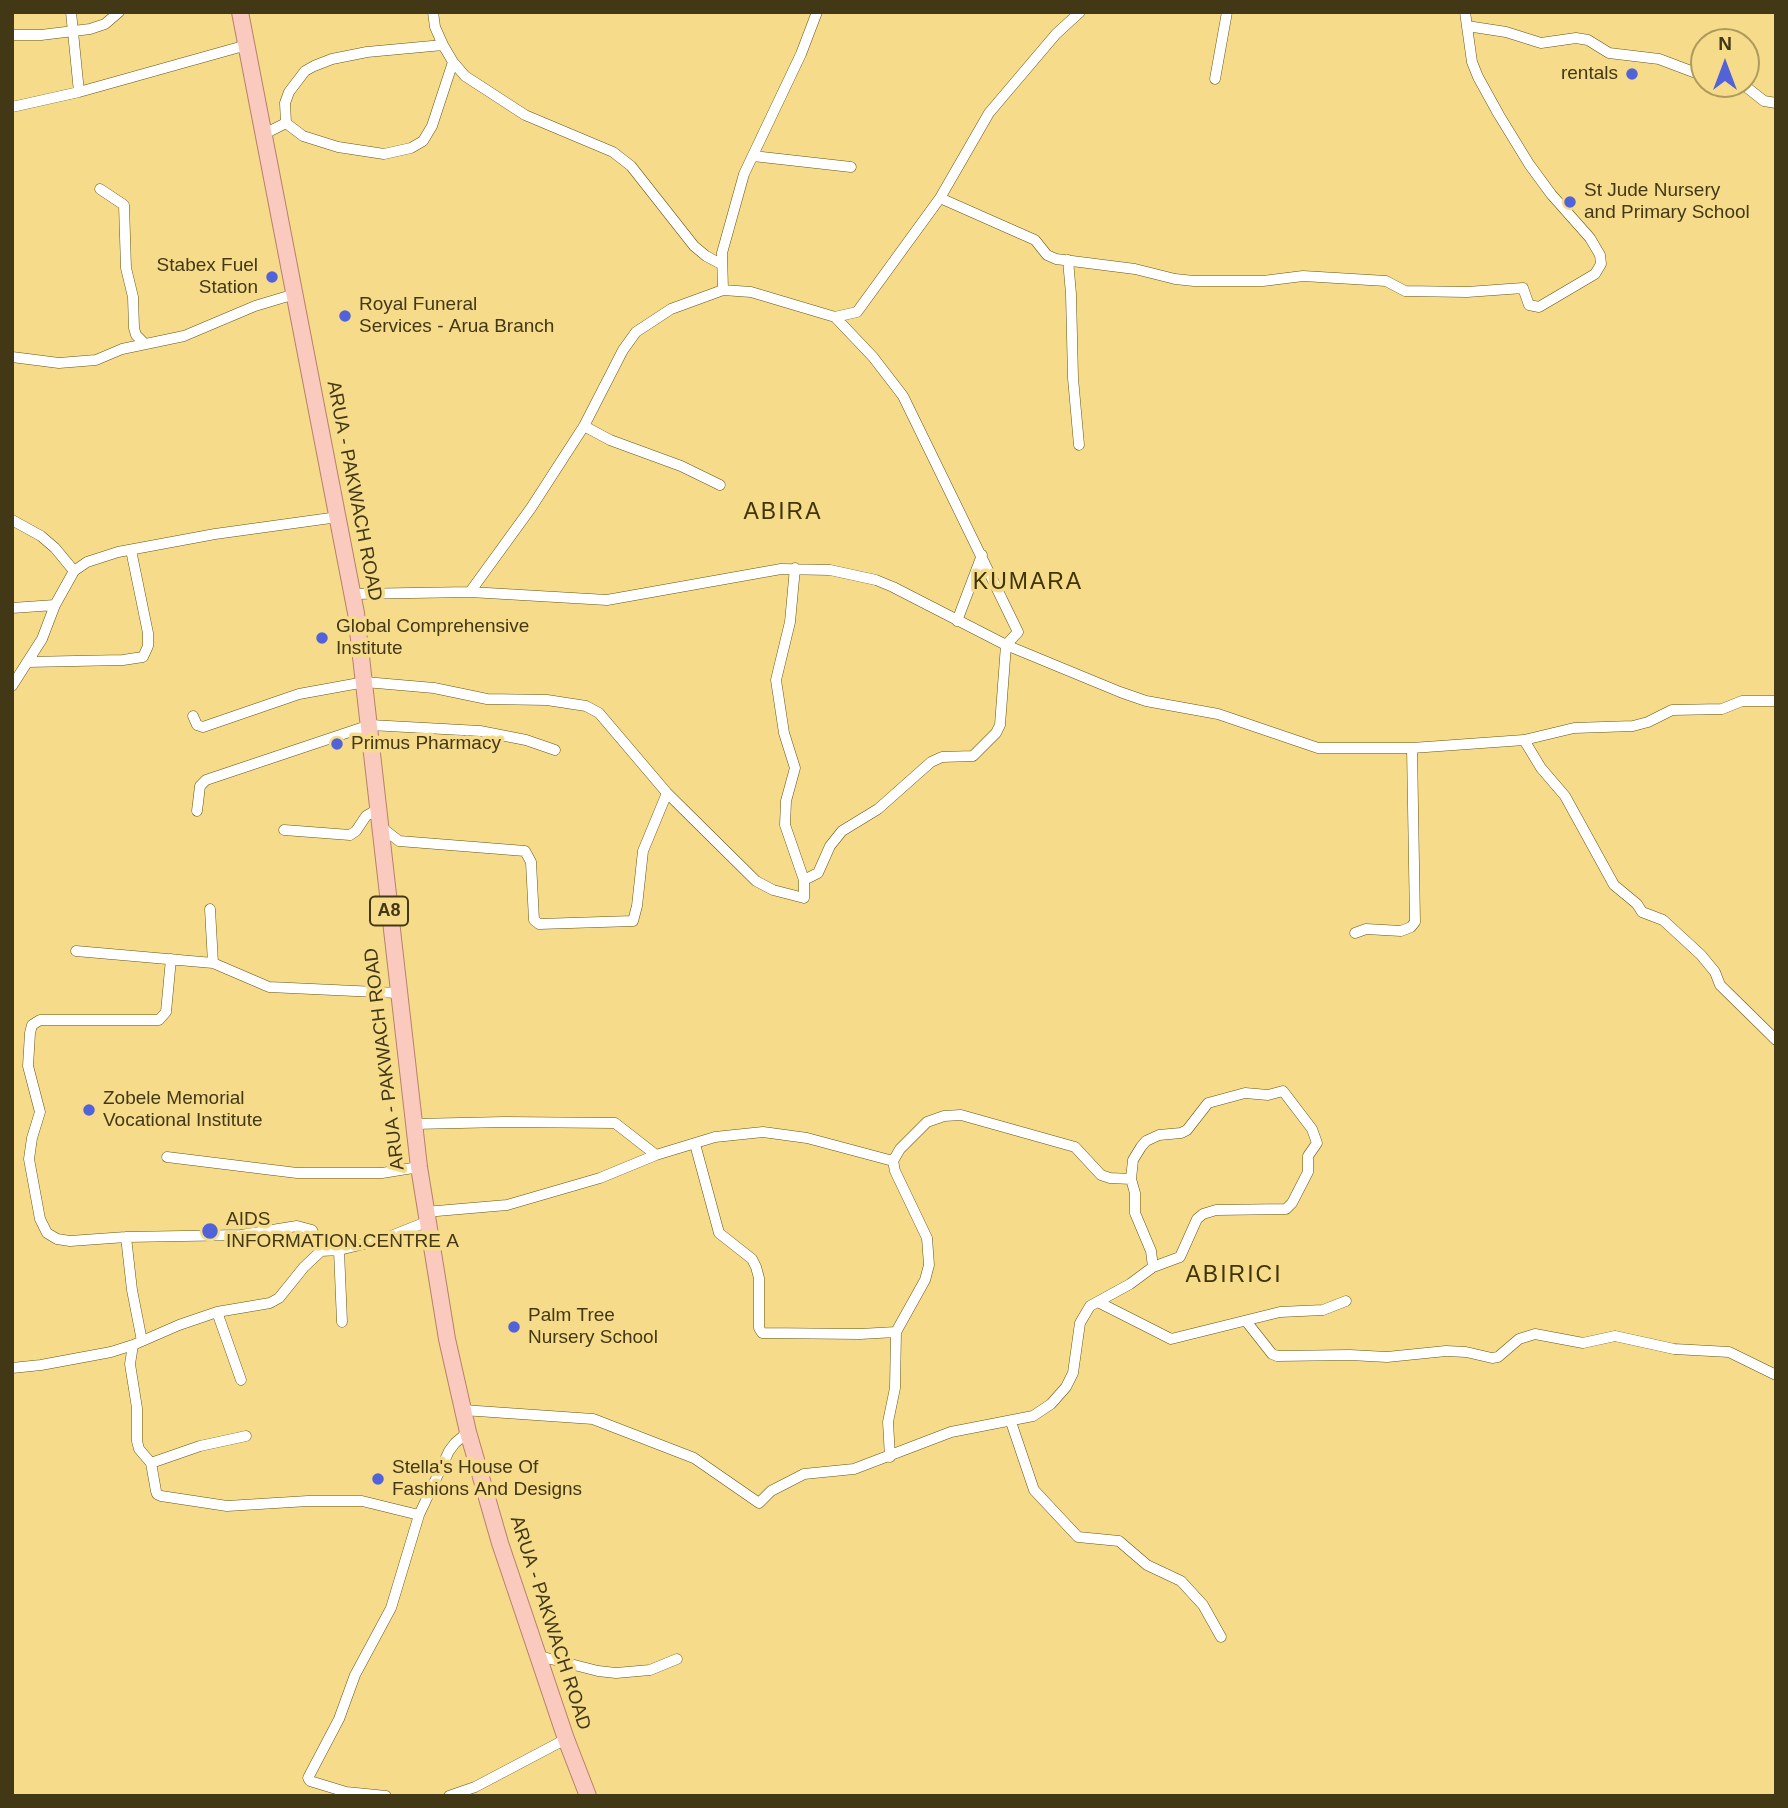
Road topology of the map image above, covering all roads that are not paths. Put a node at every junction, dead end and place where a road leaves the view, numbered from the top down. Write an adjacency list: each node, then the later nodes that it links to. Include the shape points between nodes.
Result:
1 (71, 12): 10 (street)
2 (119, 12): 10 (street, via 97,27)
3 (240, 12): 12 (main road, ARUA - PAKWACH ROAD / A8)
4 (433, 12): 13 (street)
5 (817, 12): 21 (street)
6 (1080, 12): 24 (street, via 1056,33 989,113)
7 (1227, 12): 16 (street)
8 (1465, 12): 9 (street)
9 (1467, 26): 15 (street, via 1541,43 1588,40 1609,53 1659,59); 25 (street, via 1472,62 1499,115 1550,194 1600,255 1599,269 1574,287 1535,308 1522,288 1405,291 1386,281 1303,276 1211,282)
10 (72, 32): 11 (street); 17 (street)
11 (12, 35)
12 (247, 45): 17 (street); 20 (main road, ARUA - PAKWACH ROAD / A8)
13 (443, 45): 14 (street); 19 (street, via 367,52 314,66 289,92)
14 (453, 62): 19 (street, via 432,126 423,141 411,148 384,154 338,147 303,136); 26 (street, via 477,86 525,115 598,144 622,159 694,246)
15 (1690, 70)
16 (1215, 79)
17 (79, 92): 18 (street)
18 (12, 107)
19 (286, 123): 20 (street)
20 (264, 134): 28 (main road, ARUA - PAKWACH ROAD / A8)
21 (753, 156): 22 (street); 26 (street)
22 (851, 167)
23 (100, 189): 30 (street, via 124,205 134,327)
24 (940, 198): 25 (street, via 1035,240 1050,257); 29 (street, via 860,310)
25 (1068, 260): 33 (street)
26 (721, 264): 27 (street)
27 (723, 290): 29 (street, via 751,292); 32 (street, via 671,309 636,332)
28 (295, 294): 30 (street, via 184,336); 35 (main road, ARUA - PAKWACH ROAD / A8)
29 (835, 317): 38 (street, via 903,396)
30 (145, 344): 31 (street, via 91,361 59,363)
31 (12, 357)
32 (584, 426): 34 (street); 41 (street)
33 (1079, 445)
34 (720, 485)
35 (338, 517): 37 (street); 42 (main road, ARUA - PAKWACH ROAD / A8)
36 (12, 520): 40 (street, via 41,536)
37 (131, 550): 40 (street); 47 (street, via 148,633 143,657)
38 (982, 555): 45 (street); 46 (street, via 1018,630)
39 (795, 568): 41 (street, via 615,599); 45 (street, via 876,580); 61 (street, via 790,621 776,680 795,768 785,825)
40 (74, 570): 43 (street)
41 (470, 592): 42 (street)
42 (353, 594): 48 (main road, ARUA - PAKWACH ROAD / A8)
43 (55, 605): 44 (street); 47 (street)
44 (12, 608)
45 (957, 621): 46 (street)
46 (1006, 645): 54 (street, via 1133,697 1218,714 1312,747); 61 (street, via 996,733 973,755 939,757 931,762 878,809 842,831 818,873)
47 (27, 662): 49 (street)
48 (365, 682): 51 (street, via 299,694 203,727); 52 (main road, ARUA - PAKWACH ROAD / A8); 56 (street, via 586,706 599,713)
49 (12, 686)
50 (1776, 701): 53 (street, via 1672,710 1633,726 1574,728)
51 (193, 716)
52 (370, 725): 55 (street, via 480,732); 57 (main road, ARUA - PAKWACH ROAD / A8); 58 (street, via 206,780 200,786)
53 (1524, 740): 54 (street); 68 (street, via 1565,796 1614,885 1701,955 1720,985)
54 (1412, 748): 63 (street, via 1415,922 1401,931 1366,929)
55 (555, 750)
56 (667, 793): 59 (street, via 643,851 633,921 539,924 534,920 531,862 525,851 399,841); 61 (street, via 763,886 804,898)
57 (378, 809): 59 (main road, ARUA - PAKWACH ROAD / A8); 60 (street, via 350,835)
58 (197, 811)
59 (381, 827): 67 (main road, ARUA - PAKWACH ROAD / A8)
60 (284, 830)
61 (804, 880)
62 (210, 909): 66 (street)
63 (1355, 933)
64 (75, 951): 65 (street)
65 (171, 959): 66 (street); 77 (street, via 167,1009 159,1020 40,1020 30,1033 28,1066 40,1112 29,1159 40,1219 47,1233 57,1239)
66 (213, 963): 67 (street, via 269,987)
67 (398, 993): 69 (main road, ARUA - PAKWACH ROAD / A8)
68 (1776, 1040)
69 (414, 1124): 71 (street, via 614,1123); 74 (main road, ARUA - PAKWACH ROAD / A8)
70 (695, 1144): 71 (street); 73 (street, via 763,1132 807,1138); 86 (street, via 719,1233 756,1267 761,1333)
71 (656, 1154): 76 (street, via 600,1178 507,1205)
72 (167, 1157): 74 (street, via 297,1173 382,1173)
73 (893, 1161): 75 (street, via 927,1122 961,1115 1075,1147 1101,1175); 86 (street, via 929,1251 925,1280)
74 (419, 1167): 76 (main road, ARUA - PAKWACH ROAD / A8)
75 (1131, 1179): 80 (street, via 1135,1213); 80 (street, via 1133,1160 1146,1141 1181,1133 1208,1103 1245,1093 1283,1091 1316,1138 1308,1156 1308,1172 1286,1209 1203,1214 1180,1257)
76 (425, 1217): 78 (street, via 381,1240); 91 (main road, ARUA - PAKWACH ROAD / A8)
77 (126, 1237): 79 (street, via 241,1235 297,1226 312,1230); 87 (street)
78 (339, 1250): 79 (street); 85 (street)
79 (321, 1251): 83 (street, via 275,1301)
80 (1153, 1267): 82 (street)
81 (1346, 1301): 84 (street, via 1323,1310 1280,1312)
82 (1098, 1302): 84 (street, via 1171,1339); 92 (street, via 1080,1323 1076,1362 1066,1387 1043,1410)
83 (217, 1312): 87 (street); 90 (street)
84 (1245, 1321): 89 (street, via 1277,1356 1387,1357 1446,1351 1492,1358 1535,1334 1583,1343 1615,1336 1674,1349 1729,1352)
85 (342, 1322)
86 (896, 1332): 95 (street, via 895,1388 888,1422)
87 (138, 1343): 88 (street); 96 (street, via 130,1364 137,1441)
88 (12, 1368)
89 (1776, 1375)
90 (241, 1380)
91 (463, 1410): 93 (main road, ARUA - PAKWACH ROAD / A8); 95 (street, via 593,1419 694,1458 756,1503 804,1474 853,1469)
92 (1011, 1422): 95 (street, via 951,1432); 98 (street, via 1034,1490 1078,1537 1119,1541 1147,1565 1181,1581 1203,1605)
93 (468, 1432): 97 (street, via 449,1451); 99 (main road, ARUA - PAKWACH ROAD / A8)
94 (246, 1436): 96 (street)
95 (890, 1457)
96 (151, 1463): 97 (street, via 161,1496 227,1506 362,1501)
97 (419, 1515): 102 (street, via 391,1608 308,1776 310,1782)
98 (1221, 1637)
99 (539, 1656): 100 (street, via 616,1672 650,1670); 101 (main road, ARUA - PAKWACH ROAD / A8)
100 (677, 1659)
101 (566, 1739): 104 (street); 105 (main road, ARUA - PAKWACH ROAD / A8)
102 (346, 1794): 103 (street)
103 (386, 1796)
104 (449, 1796)
105 (588, 1796)

